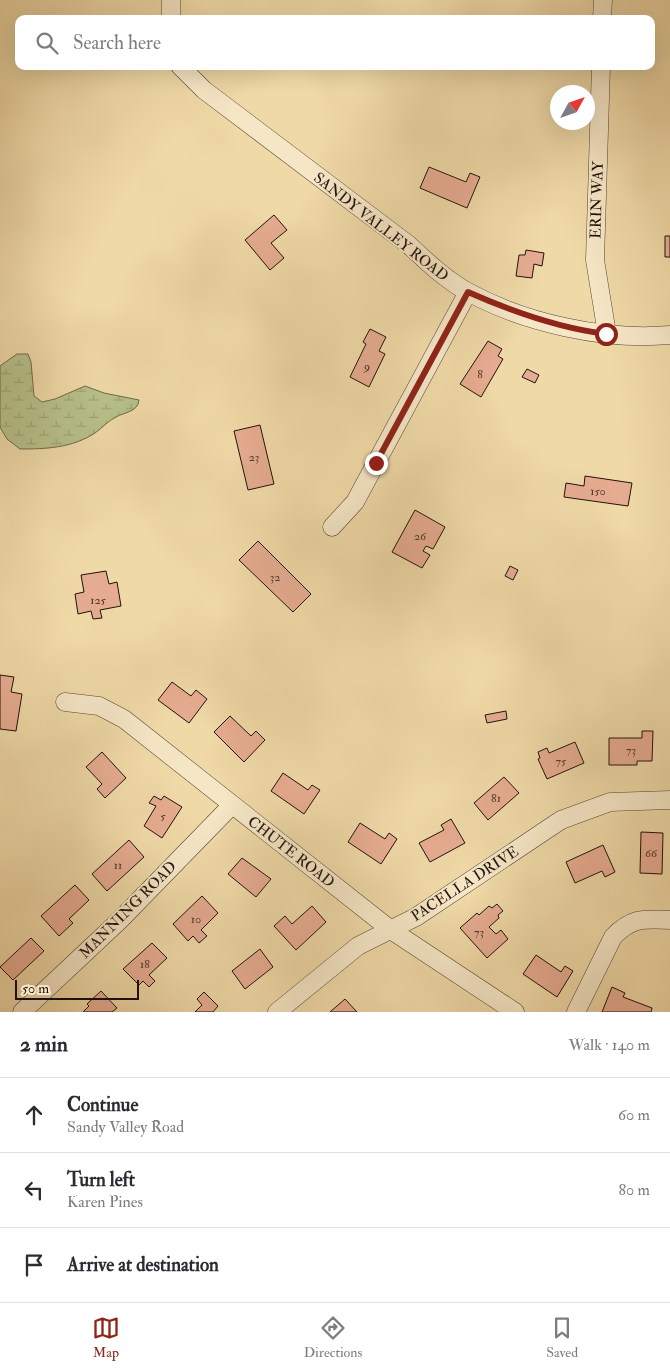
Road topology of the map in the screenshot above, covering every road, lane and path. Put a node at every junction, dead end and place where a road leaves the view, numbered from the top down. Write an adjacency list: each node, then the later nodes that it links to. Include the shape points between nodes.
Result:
1 (171, 0): 3 (street)
2 (603, 0): 4 (street)
3 (171, 15)
4 (602, 15)
5 (184, 70): 7 (street, SANDY VALLEY ROAD, via 204,90)
6 (601, 70): 8 (street, ERIN WAY, via 595,260)
7 (468, 292): 8 (street, SANDY VALLEY ROAD, via 556,325); 10 (street, via 355,502)
8 (606, 334): 9 (street, SANDY VALLEY ROAD)
9 (670, 335)
10 (332, 527)
11 (65, 702): 13 (street, CHUTE ROAD, via 99,706 124,719)
12 (670, 800): 15 (street, PACELLA DRIVE, via 610,802 561,820 416,918)
13 (232, 805): 15 (street, CHUTE ROAD); 16 (street, MANNING ROAD, via 120,920)
14 (670, 920): 19 (street, via 636,920 620,929)
15 (391, 930): 17 (street, PACELLA DRIVE, via 358,946); 18 (street, CHUTE ROAD)
16 (22, 1012)
17 (278, 1012)
18 (515, 1012)
19 (576, 1012)

